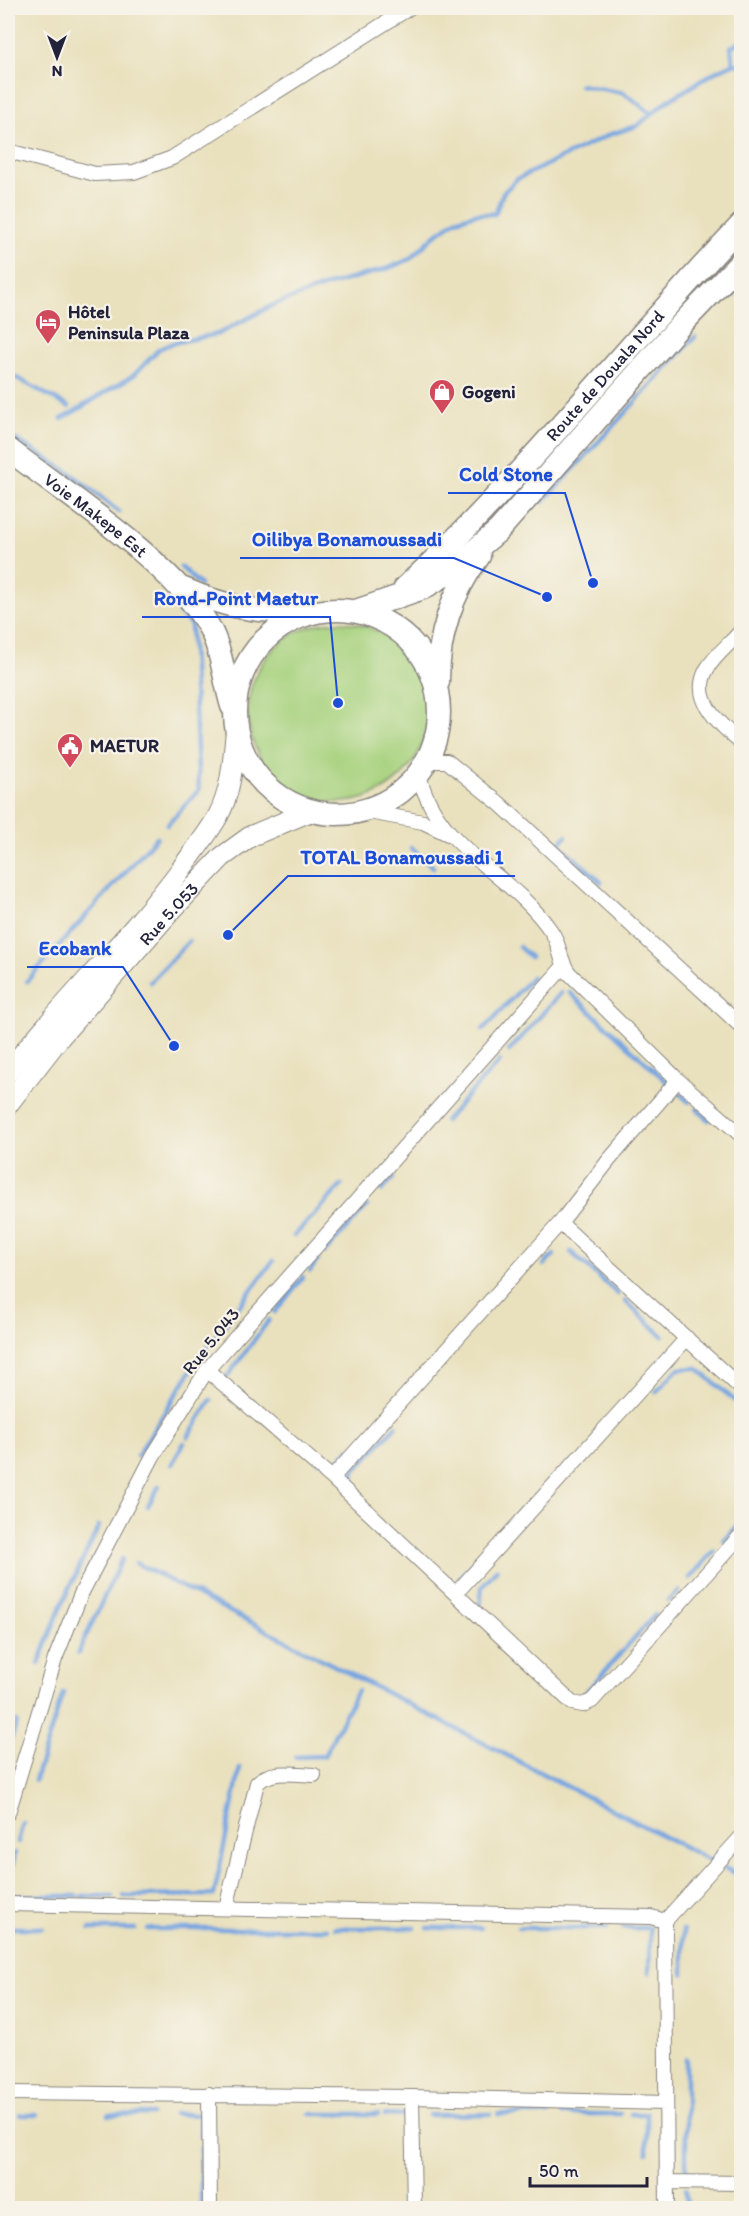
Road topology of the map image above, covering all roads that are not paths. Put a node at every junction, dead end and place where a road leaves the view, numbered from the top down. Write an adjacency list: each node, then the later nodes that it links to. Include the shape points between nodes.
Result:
1 (410, 8): 2 (street, via 172,158 134,172 95,174)
2 (8, 151)
3 (741, 224): 8 (main road, Route de Douala Nord, via 458,539)
4 (741, 261): 6 (main road, Route de Douala Nord)
5 (8, 449): 7 (main road, Voie Makepe Est, via 134,545)
6 (498, 531): 8 (main road, via 448,573); 12 (main road, via 454,597 438,660)
7 (179, 587): 9 (main road, via 238,609); 13 (main road, via 210,629)
8 (391, 601): 10 (main road)
9 (318, 611): 10 (main road); 13 (main road, via 285,623 258,646 240,676)
10 (356, 611): 12 (main road, via 385,621 410,638 428,662)
11 (741, 630): 14 (street, via 706,670 704,694 713,717)
12 (438, 691): 15 (main road, via 437,738)
13 (235, 721): 16 (main road, via 245,758 262,782 284,800); 21 (main road, Rue 5.053, via 230,780 219,814 156,903 45,1024)
14 (741, 744)
15 (423, 768): 17 (main road, via 394,798); 18 (street, via 430,805); 20 (street, via 447,761 500,804)
16 (311, 811): 17 (main road); 23 (main road, Rue 5.053, via 251,836 222,857 60,1037)
17 (363, 811): 18 (street, via 423,822)
18 (450, 835): 19 (street, via 552,932)
19 (564, 966): 22 (street); 27 (street, Rue 5.043)
20 (741, 1027)
21 (8, 1072)
22 (678, 1080): 24 (street); 25 (street)
23 (8, 1104)
24 (741, 1136)
25 (560, 1224): 26 (street); 29 (street)
26 (687, 1338): 28 (street); 31 (street)
27 (207, 1370): 29 (street); 33 (street, Rue 5.043, via 153,1456 81,1594 55,1659)
28 (741, 1389)
29 (333, 1478): 31 (street)
30 (741, 1534): 31 (street, via 592,1701 583,1705 572,1704)
31 (457, 1592)
32 (314, 1775): 36 (street, via 275,1774 264,1776 257,1783)
33 (8, 1813)
34 (741, 1836): 37 (street)
35 (8, 1904): 36 (street)
36 (226, 1908): 37 (street, via 651,1917)
37 (665, 1921): 41 (street)
38 (8, 2093): 39 (street)
39 (209, 2094): 40 (street); 44 (street)
40 (412, 2097): 41 (street); 45 (street)
41 (666, 2103): 42 (street)
42 (667, 2182): 43 (street); 46 (street)
43 (741, 2183)
44 (210, 2208)
45 (414, 2208)
46 (668, 2208)

